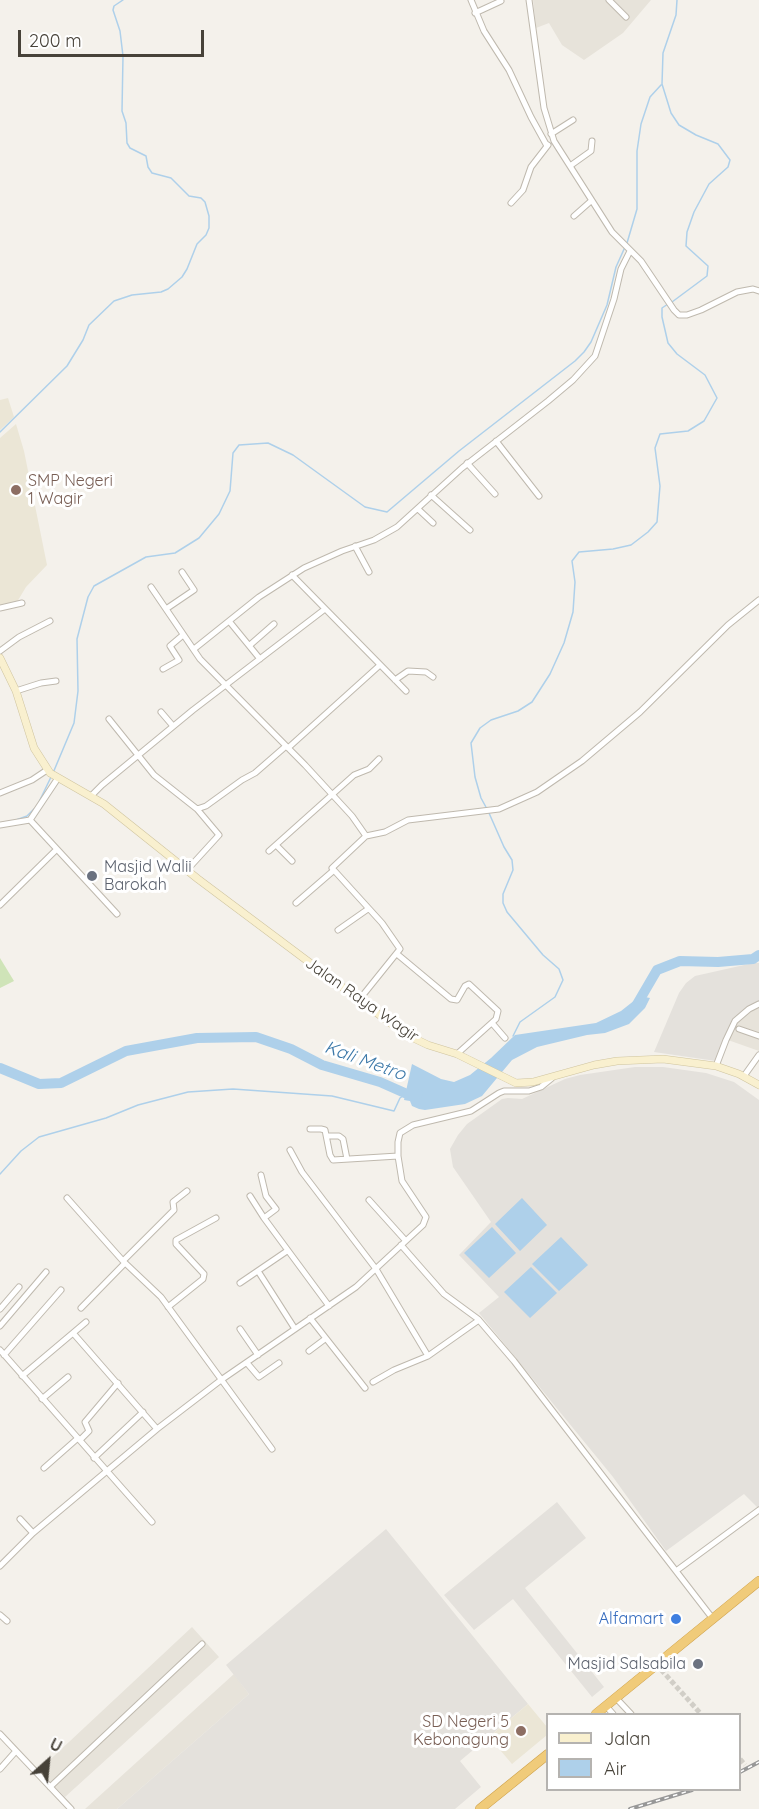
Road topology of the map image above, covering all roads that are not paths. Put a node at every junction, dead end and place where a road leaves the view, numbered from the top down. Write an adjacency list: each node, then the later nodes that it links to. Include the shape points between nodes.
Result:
1 (471, 0): 5 (street)
2 (529, 0): 8 (street)
3 (609, 0): 6 (street)
4 (501, 2): 5 (street)
5 (475, 13): 11 (street)
6 (626, 17)
7 (573, 120): 8 (street)
8 (551, 134): 9 (street)
9 (554, 141): 11 (street); 12 (street)
10 (592, 141): 12 (street, via 591,151)
11 (547, 146): 14 (street, via 531,167 523,190)
12 (570, 166): 13 (street)
13 (591, 201): 15 (street); 16 (street, via 603,222)
14 (511, 203)
15 (574, 216)
16 (627, 247): 17 (street, via 679,315 737,292); 18 (street, via 595,356 573,380)
17 (759, 291)
18 (496, 441): 19 (street); 22 (street)
19 (467, 463): 20 (street); 21 (street)
20 (495, 494)
21 (432, 495): 23 (street); 25 (street)
22 (539, 496)
23 (418, 509): 24 (street); 26 (street, via 383,536)
24 (433, 523)
25 (470, 530)
26 (355, 546): 28 (street); 29 (street)
27 (182, 572): 34 (street, via 194,590)
28 (369, 572)
29 (292, 576): 35 (street); 37 (street)
30 (151, 587): 34 (street)
31 (759, 600): 66 (street, via 728,625 640,712 582,761 537,792 499,809 408,820 386,832)
32 (22, 603): 33 (street)
33 (0, 608)
34 (166, 609): 39 (street)
35 (325, 609): 44 (street); 45 (street)
36 (50, 621): 42 (street)
37 (229, 621): 40 (street); 41 (street)
38 (274, 624): 40 (street)
39 (183, 636): 41 (street); 46 (street, via 170,646 179,660)
40 (250, 645): 44 (street)
41 (194, 650): 50 (street)
42 (0, 651)
43 (0, 658): 51 (main road)
44 (260, 659): 50 (street)
45 (380, 665): 48 (street); 56 (street)
46 (163, 669)
47 (433, 676): 48 (street, via 408,670)
48 (395, 680): 52 (street)
49 (56, 681): 51 (street)
50 (224, 685): 55 (street); 56 (street)
51 (16, 691): 59 (main road, via 34,748)
52 (405, 691)
53 (161, 712): 55 (street)
54 (108, 719): 57 (street)
55 (173, 726): 57 (street)
56 (287, 747): 61 (street); 63 (street, via 255,773)
57 (139, 754): 62 (street); 63 (street, via 154,775)
58 (380, 759): 61 (street)
59 (52, 774): 60 (street); 62 (main road, Jalan Raya Wagir); 64 (street)
60 (0, 794)
61 (332, 795): 66 (street); 67 (street)
62 (91, 796): 71 (main road, Jalan Raya Wagir)
63 (197, 809): 71 (street, via 219,835)
64 (30, 820): 65 (street); 68 (street)
65 (0, 825)
66 (366, 836): 72 (street)
67 (276, 845): 69 (street); 70 (street)
68 (56, 850): 74 (street); 76 (street)
69 (269, 851)
70 (292, 861)
71 (187, 870): 79 (main road, Jalan Raya Wagir)
72 (333, 871): 73 (street); 75 (street)
73 (296, 903)
74 (0, 905)
75 (368, 909): 77 (street); 78 (street, via 399,947)
76 (117, 914)
77 (338, 930)
78 (397, 954): 79 (street); 81 (street, via 454,1001 467,984 471,985 498,1011)
79 (359, 1000): 85 (main road, Jalan Raya Wagir, via 417,1040)
80 (759, 1004): 87 (street, via 735,1022)
81 (492, 1023): 84 (street); 85 (street)
82 (739, 1029): 83 (street)
83 (759, 1036)
84 (505, 1038)
85 (457, 1054): 88 (main road, Jalan Raya Wagir, via 508,1080 526,1084)
86 (759, 1055): 89 (street)
87 (716, 1066): 88 (main road, Jalan Raya Wagir, via 663,1059 629,1060 583,1067); 89 (main road, Jalan Raya Wagir)
88 (556, 1076): 94 (street, via 540,1088 504,1091 471,1111 413,1125 400,1133)
89 (744, 1076): 90 (main road, Jalan Raya Wagir)
90 (759, 1085)
91 (310, 1129): 92 (street, via 323,1129)
92 (327, 1136): 95 (street, via 343,1139); 95 (street, via 331,1158)
93 (290, 1150): 106 (street, via 302,1172)
94 (398, 1156): 95 (street); 103 (street, via 402,1181 427,1219)
95 (347, 1159)
96 (261, 1175): 102 (street, via 266,1196 276,1209)
97 (187, 1191): 105 (street, via 173,1202 174,1210)
98 (250, 1196): 102 (street)
99 (67, 1198): 105 (street)
100 (369, 1200): 103 (street)
101 (216, 1218): 114 (street, via 177,1240 176,1244 204,1274)
102 (264, 1218): 104 (street)
103 (403, 1243): 106 (street); 117 (street, via 444,1294)
104 (287, 1251): 107 (street); 112 (street)
105 (124, 1262): 113 (street); 114 (street)
106 (376, 1269): 112 (street); 127 (street)
107 (258, 1271): 109 (street); 121 (street)
108 (46, 1272): 119 (street)
109 (240, 1283)
110 (19, 1287): 115 (street)
111 (61, 1290): 125 (street)
112 (328, 1306): 116 (street)
113 (81, 1308)
114 (168, 1308): 132 (street)
115 (0, 1310)
116 (310, 1318): 121 (street); 123 (street)
117 (479, 1320): 127 (street); 149 (street)
118 (86, 1322): 122 (street)
119 (0, 1326)
120 (240, 1329): 126 (street)
121 (295, 1329): 126 (street)
122 (73, 1333): 130 (street); 134 (street)
123 (325, 1339): 124 (street); 135 (street)
124 (309, 1351)
125 (2, 1352): 130 (street)
126 (258, 1355): 128 (street)
127 (428, 1356): 133 (street)
128 (247, 1363): 129 (street, via 259,1377); 132 (street)
129 (279, 1363)
130 (22, 1376): 136 (street)
131 (68, 1377): 136 (street)
132 (221, 1380): 138 (street); 140 (street)
133 (373, 1382)
134 (118, 1383): 137 (street); 139 (street, via 85,1422 89,1431)
135 (363, 1386)
136 (42, 1399): 139 (street)
137 (142, 1412): 138 (street); 141 (street)
138 (157, 1429): 143 (street)
139 (79, 1439): 141 (street); 142 (street)
140 (272, 1449)
141 (94, 1458): 143 (street)
142 (44, 1468)
143 (106, 1470): 146 (street); 147 (street)
144 (759, 1510): 149 (street)
145 (20, 1519): 147 (street)
146 (152, 1522)
147 (33, 1533): 148 (street)
148 (0, 1566)
149 (676, 1571): 152 (street)
150 (759, 1581): 152 (highway)
151 (0, 1615): 153 (street)
152 (713, 1619): 155 (highway)
153 (7, 1621)
154 (201, 1644): 164 (street)
155 (616, 1698): 156 (highway); 159 (street)
156 (606, 1706): 157 (highway); 158 (street)
157 (597, 1713)
158 (612, 1713)
159 (630, 1713)
160 (0, 1734): 161 (street)
161 (16, 1751): 163 (street); 164 (street)
162 (546, 1756): 166 (highway)
163 (0, 1769)
164 (50, 1786): 165 (street)
165 (71, 1809)
166 (480, 1809)

